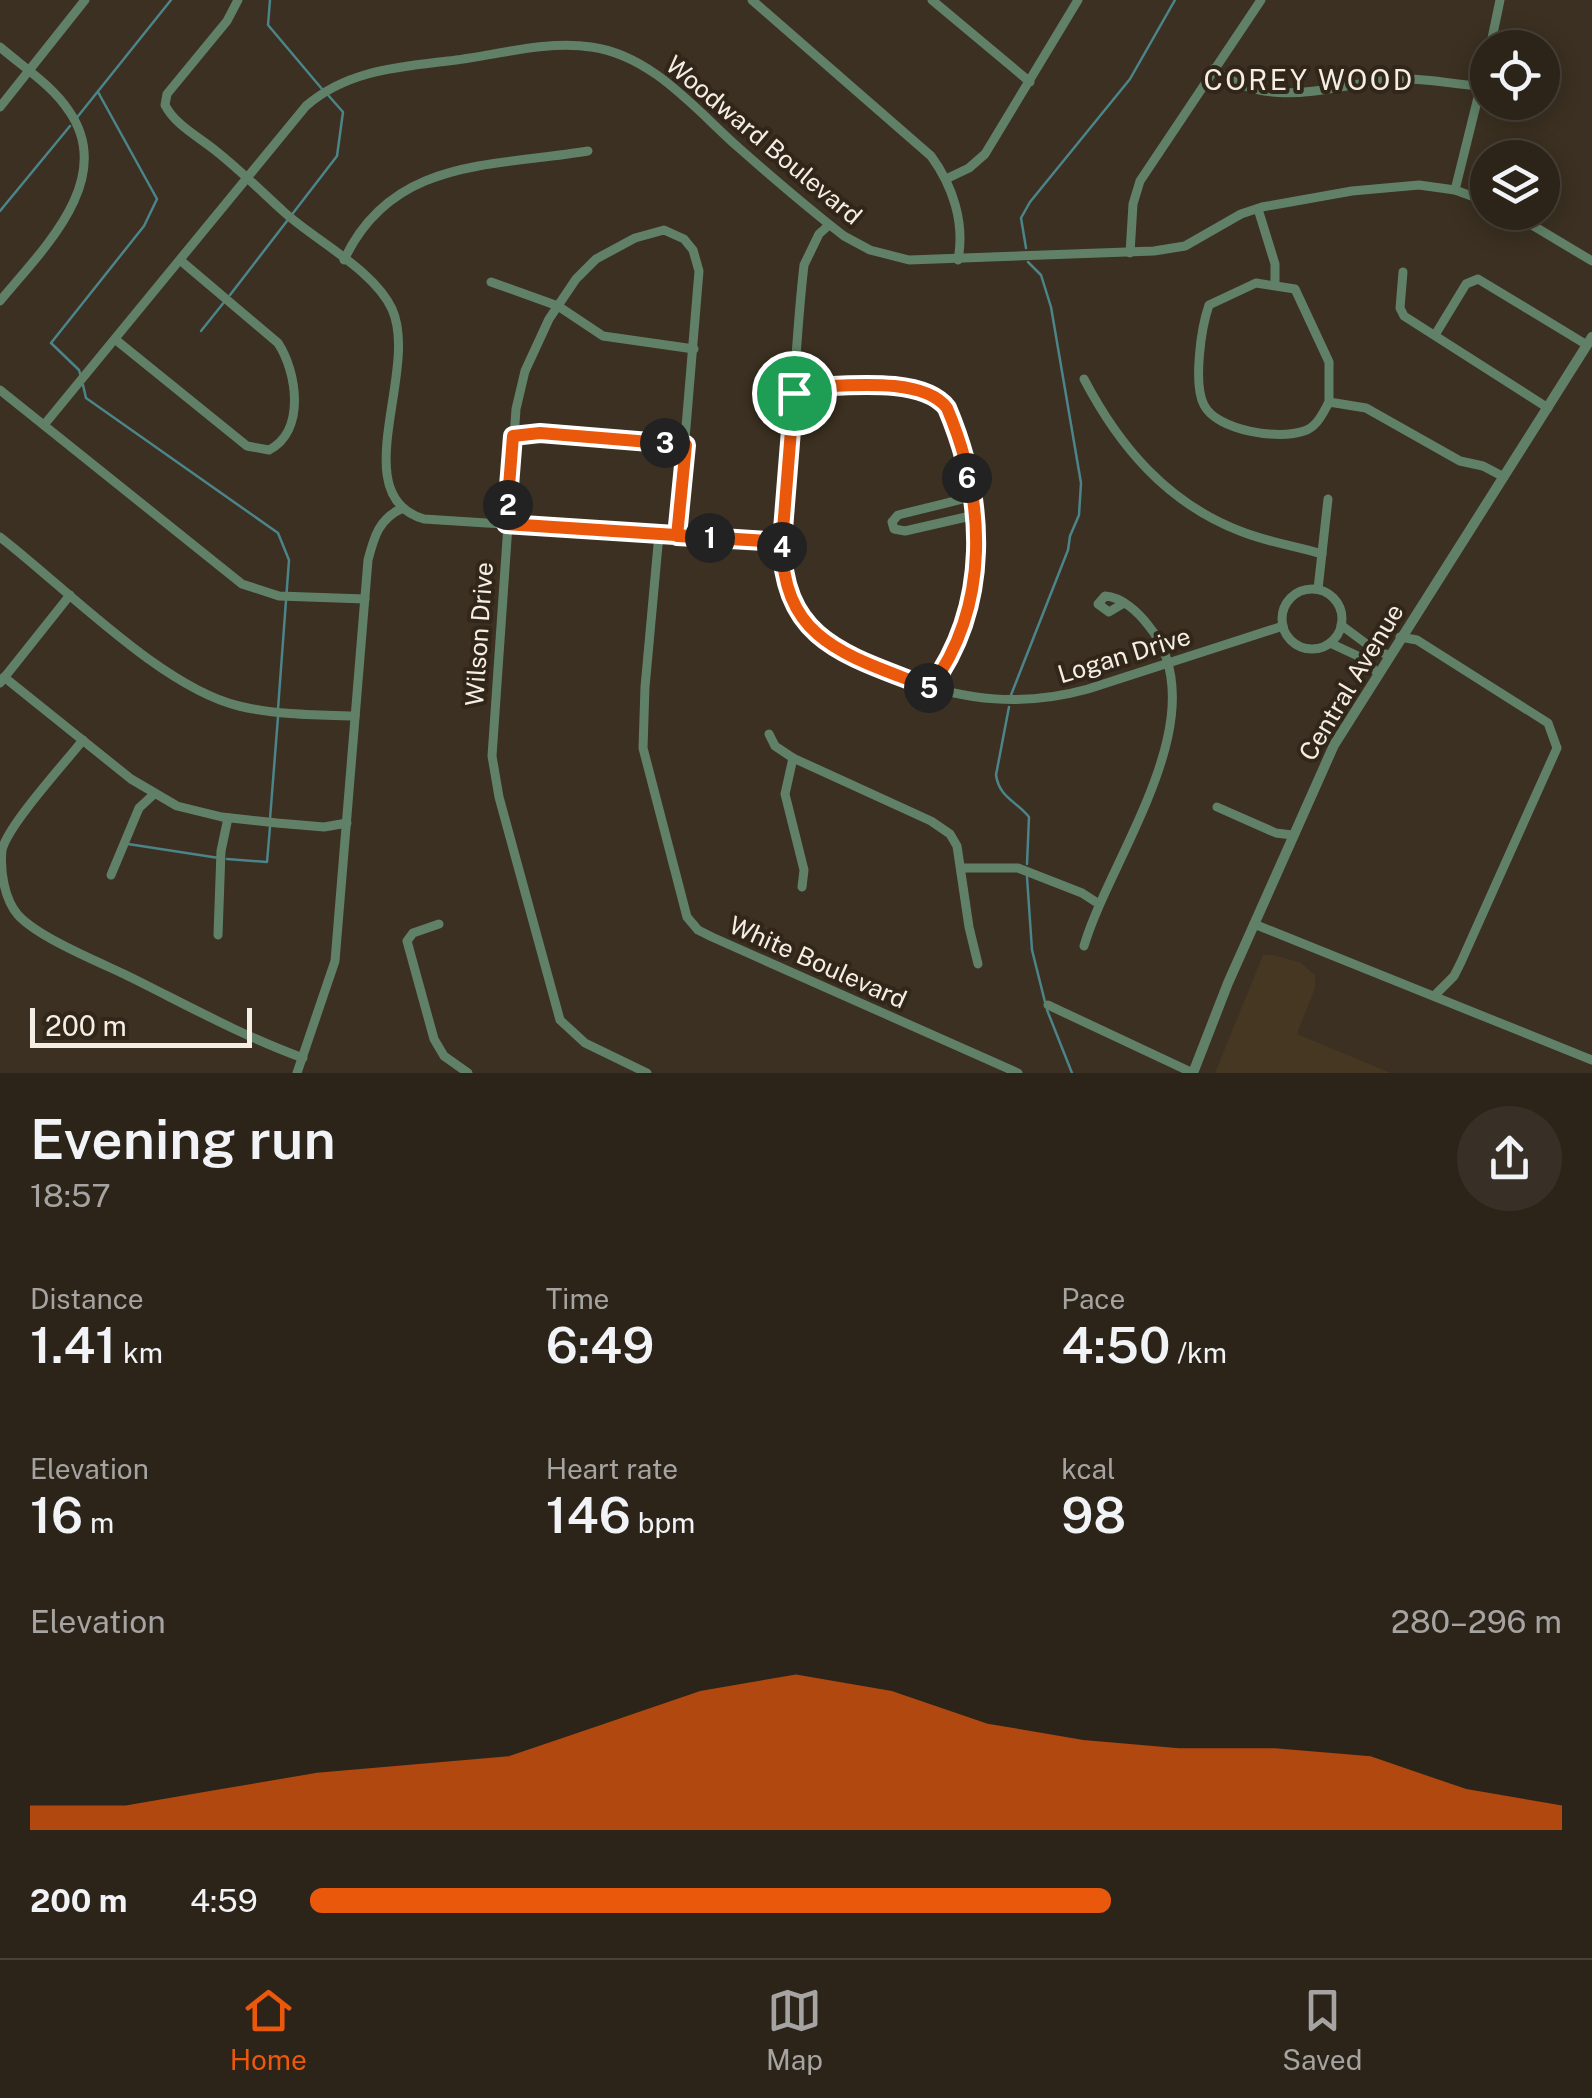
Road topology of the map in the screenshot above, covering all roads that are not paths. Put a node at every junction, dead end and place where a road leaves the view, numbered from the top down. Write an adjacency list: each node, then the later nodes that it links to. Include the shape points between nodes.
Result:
1 (85, 0): 11 (street)
2 (238, 0): 17 (street, via 165,105)
3 (752, 0): 18 (street, via 918,143)
4 (932, 0): 12 (street)
5 (1078, 0): 12 (street)
6 (1261, 0): 10 (street)
7 (1500, 0): 8 (street)
8 (1494, 30)
9 (0, 47): 11 (street)
10 (1213, 69): 13 (street, via 1243,88 1281,94 1402,79); 24 (street, via 1136,189)
11 (29, 71): 14 (street); 32 (street, via 72,117 83,173 62,224)
12 (1030, 82): 18 (street, via 985,154)
13 (1470, 85)
14 (0, 107)
15 (1472, 120): 19 (street)
16 (588, 151): 26 (street, via 422,180 383,207)
17 (246, 178): 22 (street, Woodward Boulevard, via 306,106 355,76 580,46 652,71); 25 (street, Woodward Boulevard); 26 (street)
18 (946, 179): 27 (street, via 958,219)
19 (1455, 190): 20 (street, Woodward Boulevard); 21 (street, Woodward Boulevard, via 1396,186)
20 (1470, 195)
21 (1258, 208): 24 (street, Woodward Boulevard, via 1185,246); 31 (street)
22 (829, 225): 27 (street, Woodward Boulevard, via 888,256); 40 (street, Logan Drive, via 804,265)
23 (1538, 230): 28 (street)
24 (1130, 253): 27 (street, Woodward Boulevard)
25 (180, 260): 35 (street, Woodward Boulevard); 35 (street, via 284,352 294,395 285,439 268,450 247,446)
26 (344, 260): 49 (street, via 383,294 400,333 384,452 389,487)
27 (958, 260)
28 (1592, 264)
29 (1404, 272): 34 (street, via 1401,312)
30 (491, 282): 33 (street)
31 (1275, 284): 41 (street, via 1301,295 1329,362); 41 (street, via 1251,285 1210,305 1198,380 1204,405 1233,428 1286,434 1313,426)
32 (0, 301)
33 (558, 306): 37 (street, via 603,336); 37 (street, Wilson Drive, via 582,272 611,249 657,231 678,234 698,264); 44 (street, Wilson Drive, via 525,371)
34 (1435, 335): 36 (street, via 1466,284 1478,279); 42 (street)
35 (116, 340): 43 (street, Woodward Boulevard)
36 (1590, 341): 42 (street, Central Avenue)
37 (694, 349): 45 (street, Wilson Drive)
38 (1084, 378): 56 (street, via 1123,445 1170,490 1237,530)
39 (0, 390): 43 (street)
40 (794, 393): 47 (street, via 808,387 904,387 938,397 953,421); 55 (street, Logan Drive)
41 (1329, 402): 46 (street, via 1366,408 1460,461)
42 (1548, 408): 46 (street, Central Avenue)
43 (44, 426): 59 (street, via 242,584 279,596)
44 (513, 436): 45 (street); 51 (street, Wilson Drive)
45 (686, 445): 53 (street, Wilson Drive)
46 (1504, 477): 63 (street, Central Avenue)
47 (972, 497): 50 (street); 50 (street, via 898,514 892,522 905,531)
48 (1328, 498): 56 (street)
49 (402, 508): 51 (street, via 424,519); 59 (street, via 376,533)
50 (975, 514): 69 (street, via 970,606)
51 (506, 524): 52 (street); 95 (street, Wilson Drive, via 492,742 499,797 560,1020 585,1043)
52 (659, 534): 53 (street); 96 (street, White Boulevard, via 643,748 688,917 712,937)
53 (677, 536): 55 (street)
54 (0, 537): 58 (street)
55 (782, 542): 69 (street, Logan Drive, via 787,590 810,629)
56 (1322, 554): 57 (street)
57 (1318, 588): 61 (street, via 1288,599); 62 (street, via 1339,605)
58 (70, 595): 68 (street); 70 (street, via 180,680 218,699 264,711)
59 (365, 598): 70 (street)
60 (1124, 603): 66 (street, via 1155,634)
61 (1282, 626): 64 (street, via 1300,647); 66 (street, Logan Drive)
62 (1342, 626): 64 (street); 65 (street)
63 (1400, 637): 65 (street, Central Avenue); 89 (street, via 1417,640 1548,723 1557,748 1461,962)
64 (1330, 643): 67 (street)
65 (1389, 655): 67 (street, Central Avenue)
66 (1166, 664): 69 (street, Logan Drive, via 1039,700 979,699); 83 (street, via 1173,709 1168,741)
67 (1378, 673): 78 (street, Central Avenue, via 1334,745)
68 (2, 680): 72 (street)
69 (930, 688)
70 (355, 716): 77 (street)
71 (770, 734): 73 (street, via 774,746)
72 (83, 740): 74 (street); 82 (street, via 5,844)
73 (793, 758): 79 (street, via 938,824 954,840); 81 (street, via 785,794 804,870)
74 (153, 795): 76 (street); 80 (street, via 138,808)
75 (1217, 807): 78 (street)
76 (228, 818): 77 (street); 86 (street)
77 (347, 824): 91 (street, via 335,961)
78 (1292, 835): 85 (street, Central Avenue)
79 (962, 868): 83 (street, via 1018,868); 88 (street)
80 (111, 875)
81 (802, 887)
82 (5, 902): 91 (street, via 49,936 201,1015)
83 (1099, 904): 87 (street)
84 (439, 924): 94 (street, via 406,941 434,1039)
85 (1254, 924): 89 (street); 97 (street, Central Avenue)
86 (218, 936)
87 (1084, 946)
88 (978, 964)
89 (1435, 995): 92 (street)
90 (1048, 1005): 97 (street)
91 (303, 1058): 93 (street)
92 (1592, 1060)
93 (297, 1073)
94 (468, 1073)
95 (647, 1073)
96 (1018, 1073)
97 (1193, 1073)

